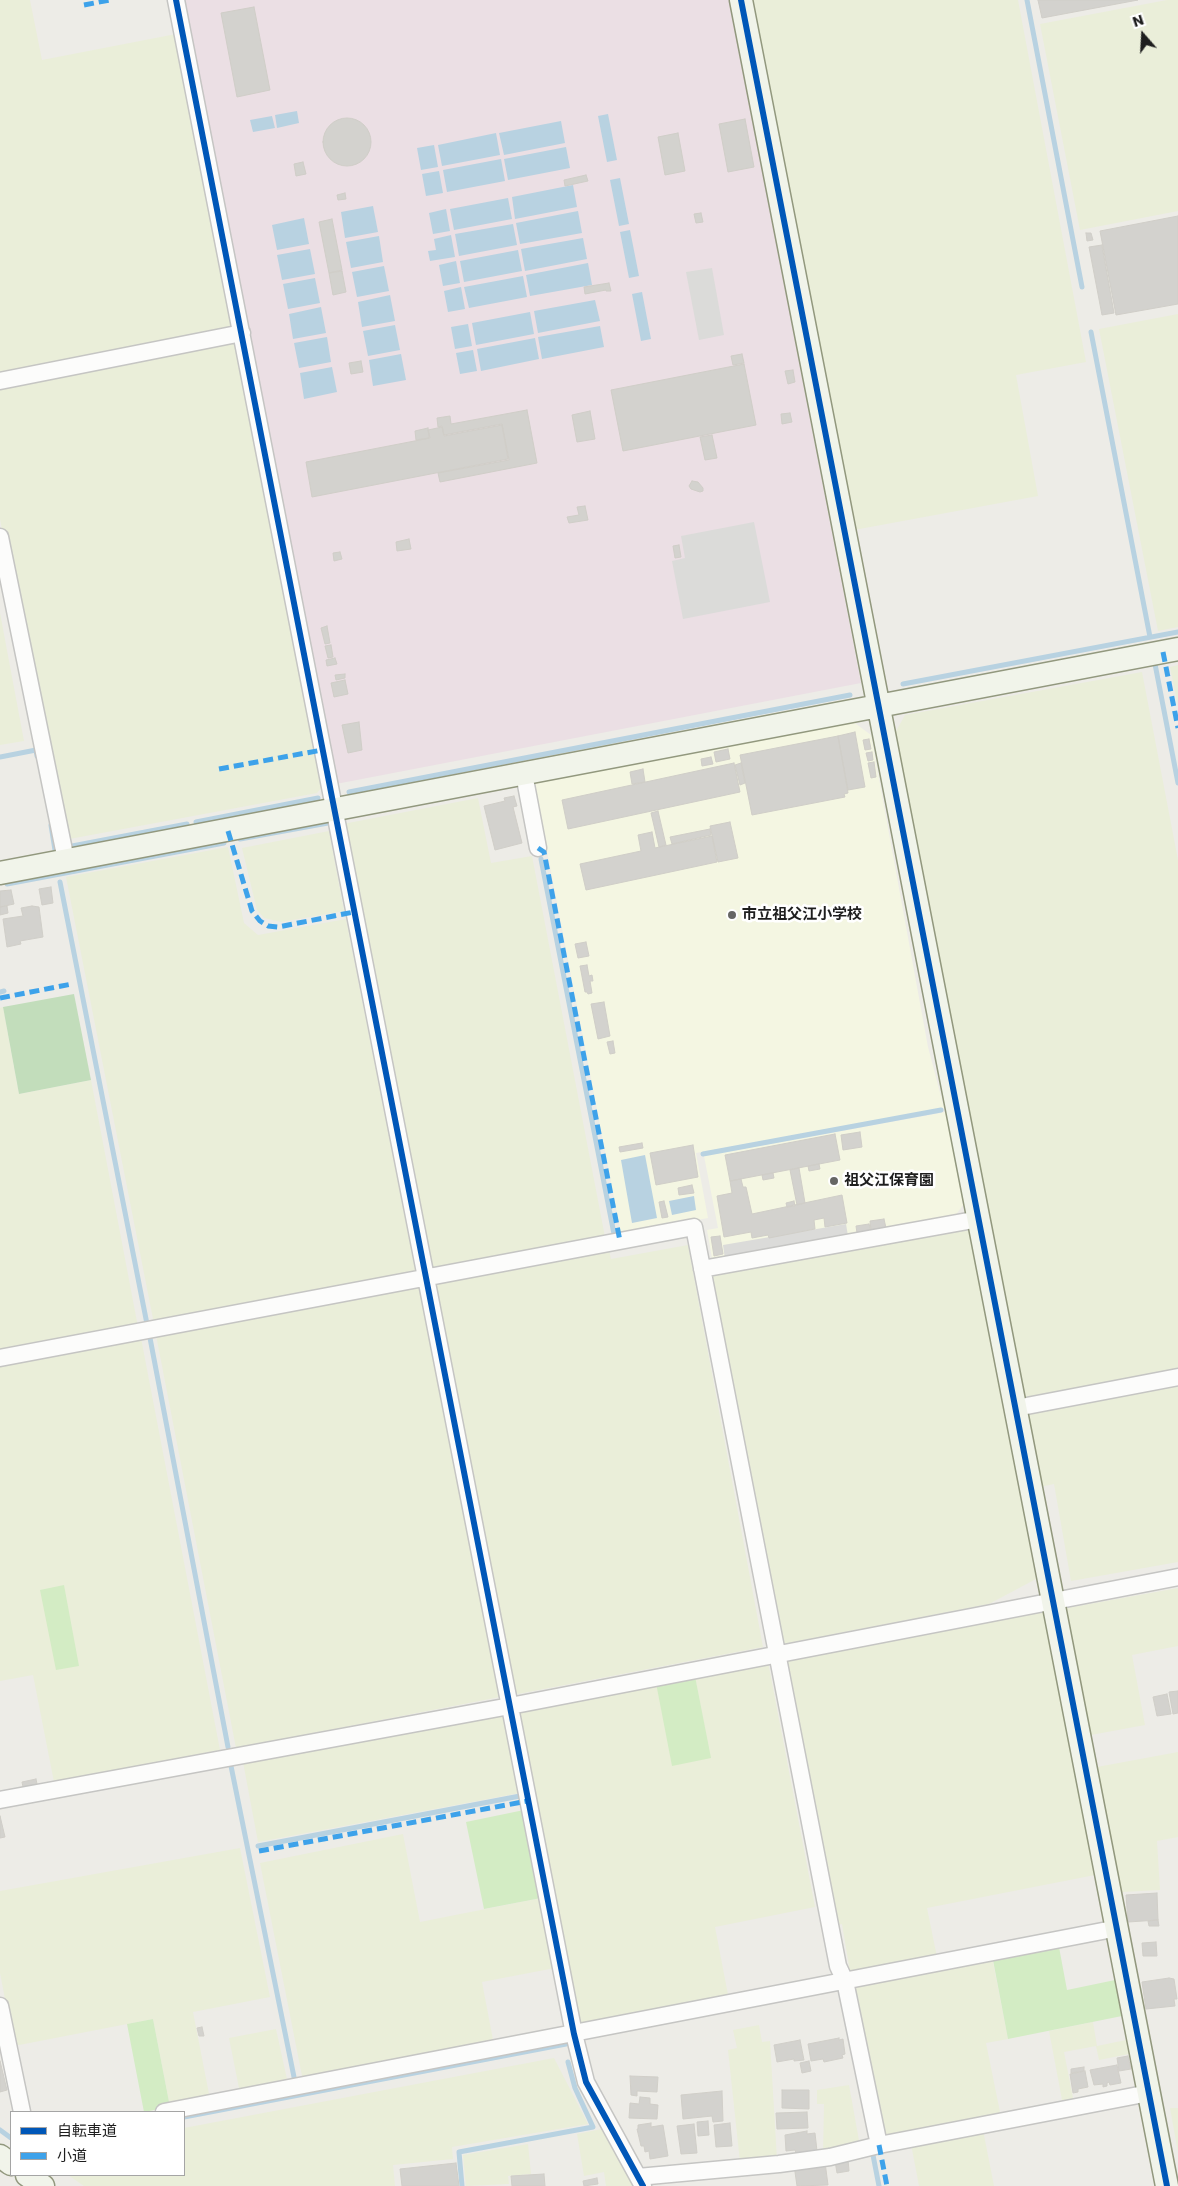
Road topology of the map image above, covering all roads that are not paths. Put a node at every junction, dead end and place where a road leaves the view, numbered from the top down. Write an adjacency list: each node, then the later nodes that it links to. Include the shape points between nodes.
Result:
1 (176, 0): 3 (street)
2 (741, 0): 7 (street)
3 (242, 333): 4 (street); 9 (street)
4 (0, 381)
5 (0, 537): 11 (street)
6 (1178, 649): 7 (street)
7 (878, 706): 8 (street); 13 (street)
8 (524, 774): 9 (street); 10 (street)
9 (334, 811): 11 (street); 15 (street)
10 (538, 848)
11 (66, 860): 12 (street)
12 (0, 873)
13 (979, 1219): 14 (street); 18 (street)
14 (702, 1269): 15 (street, via 694,1227); 21 (street)
15 (425, 1279): 16 (street); 22 (street)
16 (0, 1358)
17 (1178, 1377): 18 (street)
18 (1016, 1408): 20 (street)
19 (1178, 1577): 20 (street)
20 (1055, 1600): 21 (street); 24 (street)
21 (777, 1655): 22 (street); 25 (street, via 838,1966)
22 (510, 1706): 23 (street); 27 (street)
23 (0, 1800)
24 (1118, 1928): 25 (street); 28 (street)
25 (845, 1981): 27 (street); 31 (street)
26 (0, 2006): 29 (street)
27 (574, 2034): 30 (street); 33 (street, via 586,2082)
28 (1149, 2093): 31 (street); 35 (street)
29 (22, 2111)
30 (169, 2111)
31 (879, 2145): 33 (street, via 830,2157)
32 (28, 2176): 34 (street)
33 (641, 2182)
34 (43, 2186)
35 (1167, 2186)

